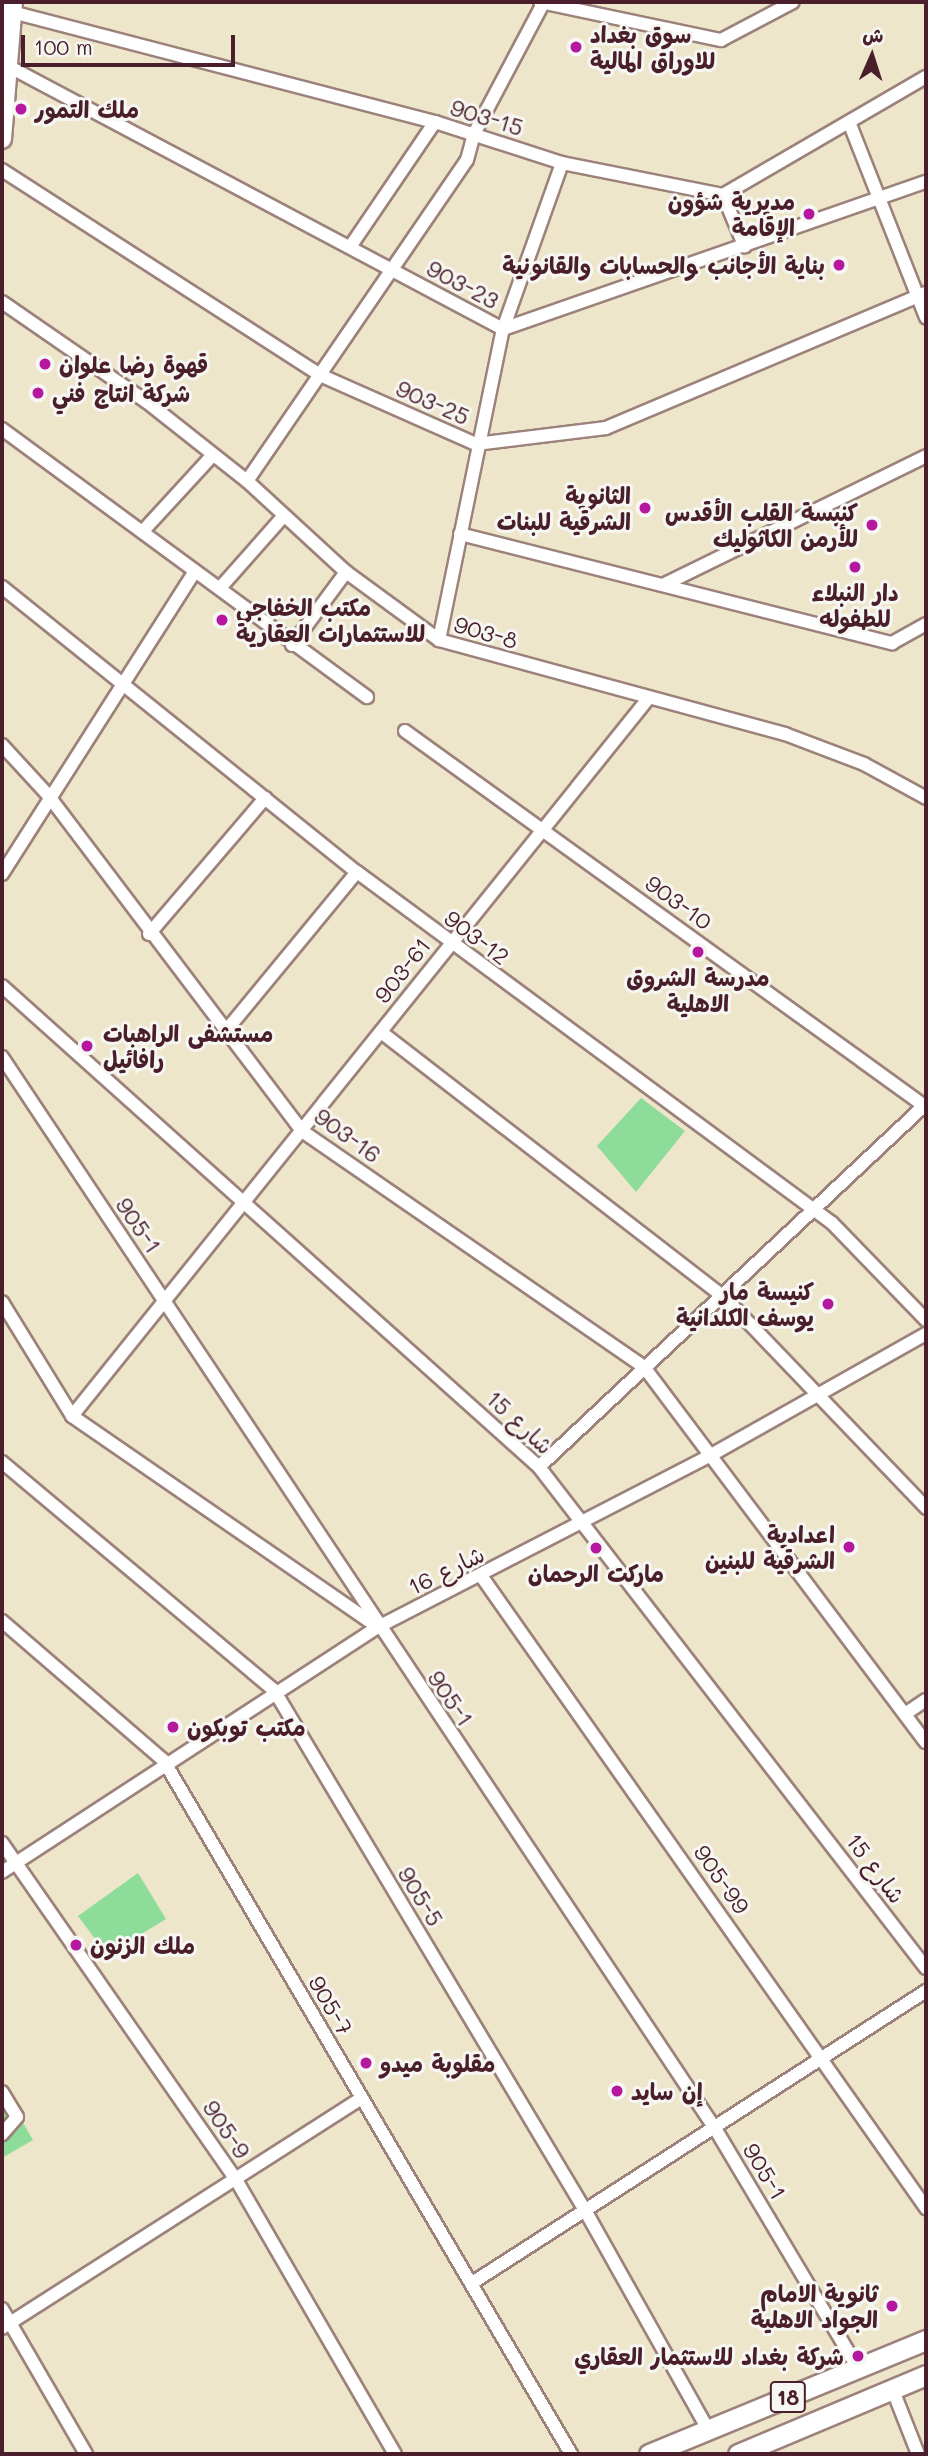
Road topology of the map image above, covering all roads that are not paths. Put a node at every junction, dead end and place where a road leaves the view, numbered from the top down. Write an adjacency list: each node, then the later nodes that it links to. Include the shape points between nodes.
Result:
1 (542, 2): 2 (street, via 721,40); 8 (street)
2 (793, 2)
3 (13, 7): 4 (main road); 6 (street, 903-15)
4 (8, 66): 9 (main road); 15 (street, 903-23)
5 (926, 77): 7 (street)
6 (435, 122): 8 (street, 903-15); 15 (street)
7 (849, 122): 13 (street); 14 (street)
8 (474, 134): 10 (street, 903-15); 17 (street, via 467,160)
9 (2, 139)
10 (562, 163): 13 (street, 903-15); 21 (street)
11 (2, 170): 22 (street, 903-25)
12 (926, 182): 14 (street, 903-23)
13 (723, 195): 16 (street)
14 (878, 200): 16 (street, 903-23); 18 (street)
15 (350, 247): 17 (street, 903-23)
16 (745, 247): 21 (street, 903-23)
17 (392, 270): 21 (street, 903-23); 22 (street)
18 (922, 295): 20 (street); 24 (street, 903-25, via 606,428)
19 (2, 302): 25 (street, 903-8)
20 (926, 317)
21 (503, 329): 24 (street)
22 (320, 376): 24 (street, 903-25); 27 (street)
23 (2, 429): 29 (street)
24 (476, 444): 30 (street)
25 (213, 455): 27 (street, 903-8); 29 (street)
26 (926, 456): 33 (street)
27 (247, 481): 28 (street, 903-8)
28 (282, 518): 32 (street, 903-8); 35 (street)
29 (143, 531): 31 (street)
30 (460, 534): 33 (street); 37 (street)
31 (195, 571): 35 (street); 39 (street)
32 (346, 572): 37 (street, 903-8); 38 (street)
33 (663, 585): 36 (street, via 892,643)
34 (2, 587): 39 (street, 903-12)
35 (220, 588): 38 (street)
36 (926, 624)
37 (439, 640): 41 (street, 903-8)
38 (292, 645): 40 (street)
39 (122, 680): 44 (street); 45 (street, 903-12)
40 (367, 697)
41 (647, 700): 46 (street, 903-8, via 785,734 864,764); 47 (street, 903-61)
42 (405, 732): 47 (street, 903-10)
43 (2, 745): 44 (street, 903-16)
44 (48, 795): 49 (street); 50 (street, 903-16)
45 (265, 797): 48 (street, 903-12); 50 (street)
46 (926, 798)
47 (545, 830): 51 (street, 903-61); 56 (street, 903-10)
48 (357, 872): 51 (street, 903-12); 53 (street)
49 (2, 874)
50 (149, 934): 53 (street, 903-16)
51 (450, 943): 54 (street, 903-61); 59 (street, 903-12)
52 (2, 986): 58 (street, شارع 15)
53 (225, 1032): 57 (street, 903-16)
54 (381, 1032): 57 (street, 903-61); 60 (street)
55 (2, 1057): 61 (street, 905-1)
56 (926, 1105): 59 (street)
57 (302, 1131): 58 (street, 903-61); 65 (street, 903-16)
58 (246, 1202): 61 (street, 903-61); 70 (street, شارع 15)
59 (816, 1211): 60 (street); 63 (street, 903-12)
60 (723, 1296): 65 (street); 66 (street)
61 (165, 1301): 67 (street, 903-61); 75 (street, 905-1)
62 (2, 1303): 67 (street)
63 (926, 1320)
64 (926, 1334): 66 (street, شارع 16)
65 (644, 1367): 68 (street, 903-16); 70 (street)
66 (818, 1393): 68 (street, شارع 16); 71 (street)
67 (72, 1416): 75 (street)
68 (711, 1455): 72 (street, شارع 16); 78 (street, 903-16)
69 (2, 1462): 76 (street, 905-5)
70 (539, 1467): 72 (street, شارع 15)
71 (926, 1508)
72 (584, 1522): 73 (street, شارع 16); 84 (street, شارع 15)
73 (482, 1577): 75 (street, شارع 16); 86 (street, 905-99)
74 (2, 1621): 80 (street, 905-7)
75 (378, 1627): 76 (street, شارع 16); 89 (street, 905-1)
76 (274, 1690): 80 (street, شارع 16); 93 (street, 905-5)
77 (926, 1700): 78 (street)
78 (905, 1714): 79 (street, 903-16)
79 (926, 1742)
80 (164, 1761): 82 (street, شارع 16); 88 (street, 905-7)
81 (2, 1843): 82 (street, 905-9)
82 (18, 1861): 83 (street, شارع 16); 91 (street, 905-9)
83 (2, 1872)
84 (926, 1968)
85 (926, 1992): 86 (street)
86 (824, 2059): 89 (street); 92 (street, 905-99)
87 (2, 2092): 90 (street, via 16,2118)
88 (362, 2098): 91 (street); 94 (street, 905-7)
89 (716, 2130): 93 (street); 98 (street, 905-1)
90 (2, 2134)
91 (235, 2178): 96 (street); 103 (street, 905-9)
92 (926, 2208)
93 (586, 2211): 94 (street); 101 (street, 905-5)
94 (472, 2283): 104 (street, 905-7)
95 (2, 2309): 96 (street)
96 (6, 2325): 102 (street)
97 (926, 2340): 98 (main road, 18)
98 (858, 2368): 101 (main road, 18)
99 (926, 2375): 100 (main road, 18)
100 (892, 2389): 106 (main road, 18); 107 (street)
101 (709, 2431): 105 (main road, 18)
102 (86, 2454)
103 (395, 2454)
104 (571, 2454)
105 (649, 2454)
106 (740, 2454)
107 (918, 2454)

